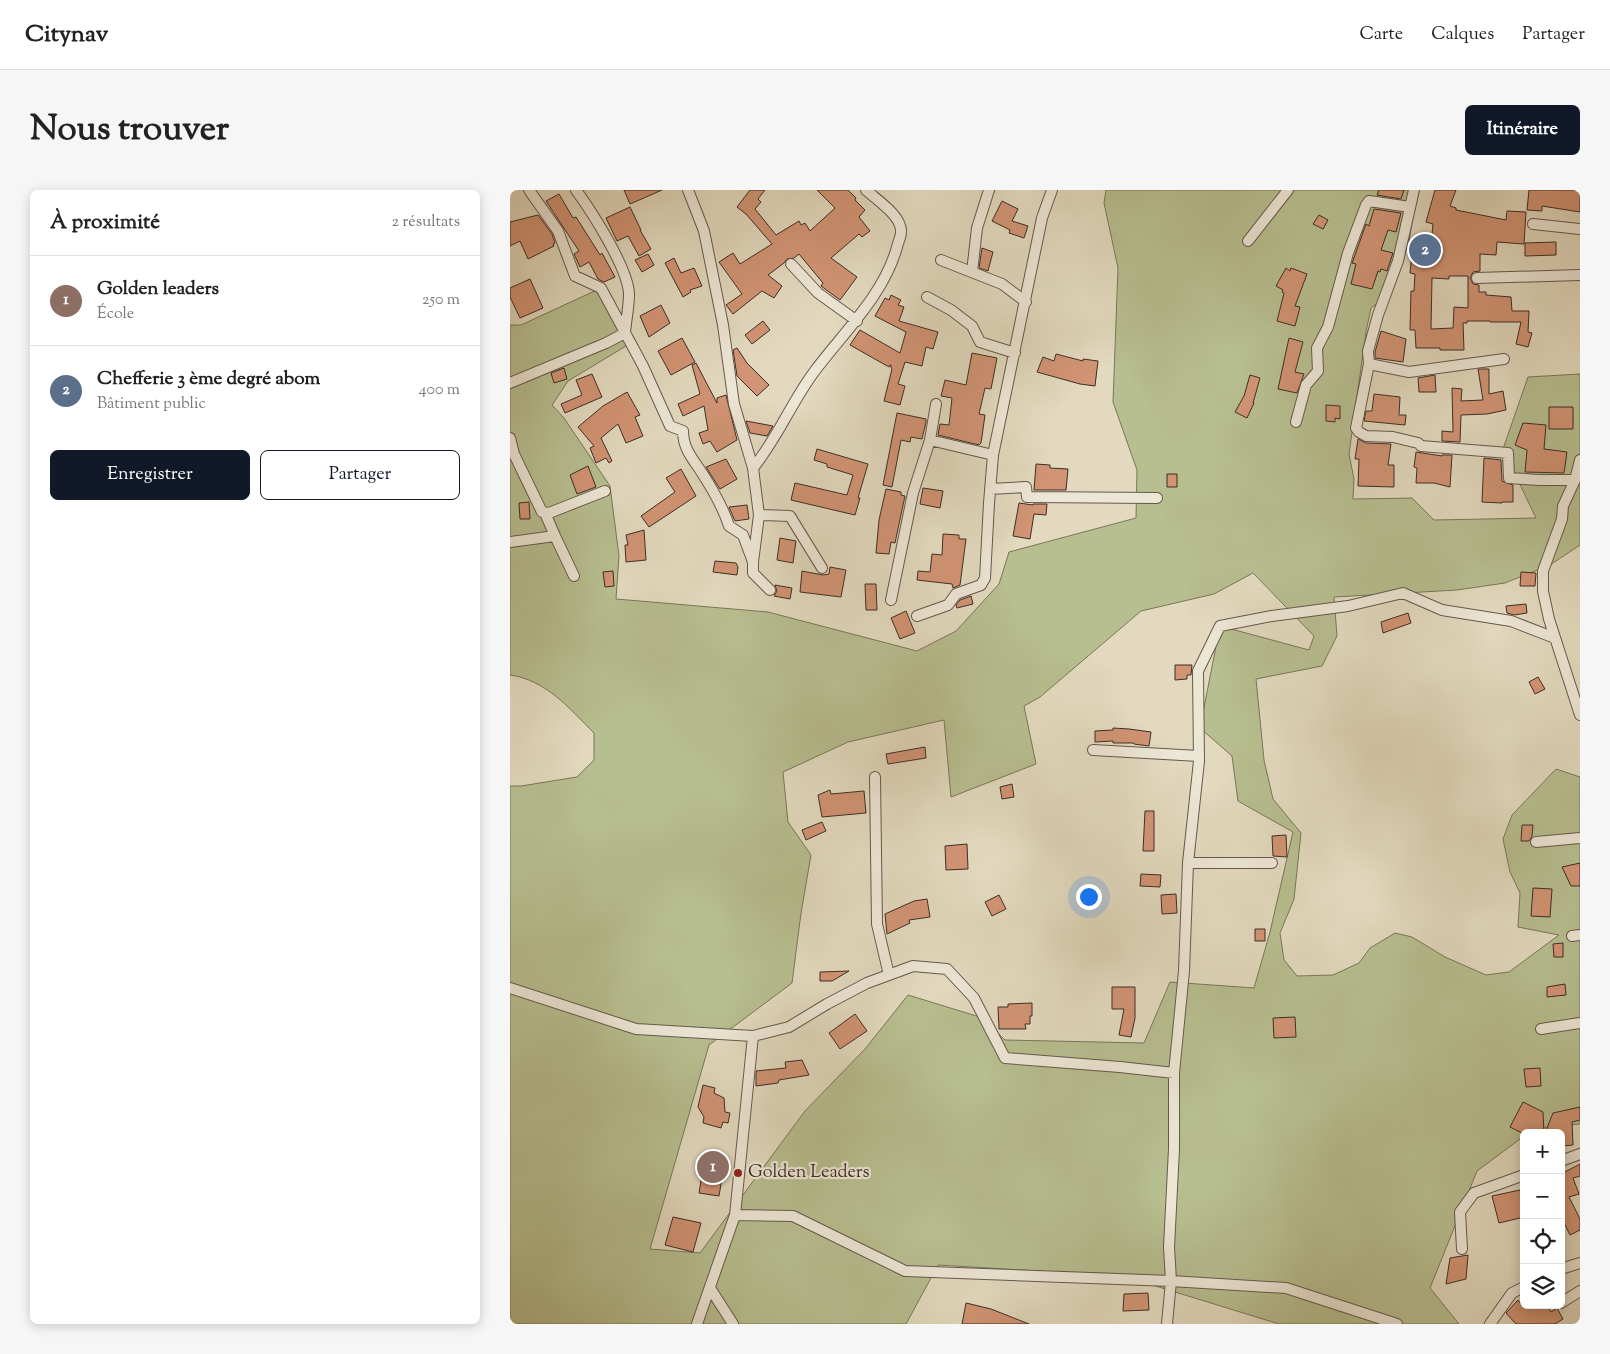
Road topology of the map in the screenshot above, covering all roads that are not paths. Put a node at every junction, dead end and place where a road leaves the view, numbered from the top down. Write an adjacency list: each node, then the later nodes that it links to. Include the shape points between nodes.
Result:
1 (529, 190): 21 (street, via 558,231 575,276 601,288)
2 (576, 190): 21 (street, via 622,268 629,293)
3 (688, 190): 32 (street, via 704,231 723,325 734,404)
4 (866, 190): 20 (street, via 894,214 901,231 887,273)
5 (989, 190): 15 (street, via 977,228)
6 (1052, 190): 19 (street, via 1042,218)
7 (1288, 190): 12 (street)
8 (1414, 190): 9 (street)
9 (1410, 207): 24 (street, via 1398,261 1368,351); 27 (street, via 1370,201 1366,205 1348,253 1328,327 1317,348 1318,371 1306,384)
10 (1533, 224): 11 (street)
11 (1580, 229)
12 (1248, 241)
13 (940, 260): 15 (street)
14 (792, 264): 20 (street, via 818,293)
15 (972, 272): 19 (street, via 1002,284)
16 (1580, 275): 17 (street)
17 (1477, 278)
18 (928, 297): 22 (street, via 972,326 980,342)
19 (1026, 302): 22 (street)
20 (857, 321): 32 (street, via 814,373)
21 (625, 333): 25 (street); 41 (street, via 670,426 683,431 688,454 723,509 729,526 743,535)
22 (1015, 353): 30 (street)
23 (1504, 359): 24 (street, via 1409,372)
24 (1369, 364): 33 (street, via 1356,428 1366,436 1392,437 1420,446 1508,453 1509,478)
25 (510, 382)
26 (936, 404): 29 (street)
27 (1296, 422)
28 (510, 440): 37 (street)
29 (930, 440): 30 (street); 45 (street, via 913,493)
30 (994, 455): 34 (street)
31 (1580, 460): 33 (street)
32 (754, 468): 38 (street)
33 (1575, 480): 47 (street, via 1543,571 1543,591)
34 (990, 490): 36 (street, via 1026,487 1027,496); 46 (street, via 984,582 956,594 948,604)
35 (605, 492): 37 (street)
36 (1157, 498)
37 (545, 514): 39 (street)
38 (759, 515): 41 (street); 42 (street, via 790,516)
39 (555, 536): 40 (street); 43 (street)
40 (510, 542)
41 (753, 562): 44 (street, via 754,575)
42 (822, 568)
43 (574, 576)
44 (770, 590)
45 (891, 600)
46 (917, 616)
47 (1555, 638): 48 (street); 50 (street, via 1511,621 1442,610 1403,593 1348,606 1220,626 1198,671)
48 (1579, 710)
49 (1093, 750): 50 (street)
50 (1198, 756): 54 (street)
51 (875, 777): 56 (street, via 877,924)
52 (1580, 838): 53 (street)
53 (1536, 842)
54 (1188, 863): 55 (street); 61 (street, via 1184,971)
55 (1272, 863)
56 (889, 975): 60 (street, via 867,983 789,1027); 61 (street, via 913,966 947,969 974,998 1005,1058)
57 (510, 988): 60 (street, via 636,1028)
58 (1580, 1023): 59 (street)
59 (1541, 1028)
60 (754, 1036): 65 (street)
61 (1174, 1073): 69 (street)
62 (1580, 1154): 63 (street)
63 (1565, 1160)
64 (1520, 1177): 66 (street, via 1474,1194 1460,1212)
65 (735, 1215): 69 (street, via 793,1216 905,1271); 70 (street)
66 (1462, 1248)
67 (1579, 1266): 68 (street)
68 (1565, 1268)
69 (1171, 1281): 76 (street); 77 (street, via 1286,1288)
70 (710, 1288): 74 (street); 75 (street)
71 (1520, 1289): 78 (street, via 1512,1294)
72 (1580, 1291): 73 (street)
73 (1565, 1300)
74 (697, 1324)
75 (733, 1324)
76 (1167, 1324)
77 (1396, 1324)
78 (1490, 1324)

